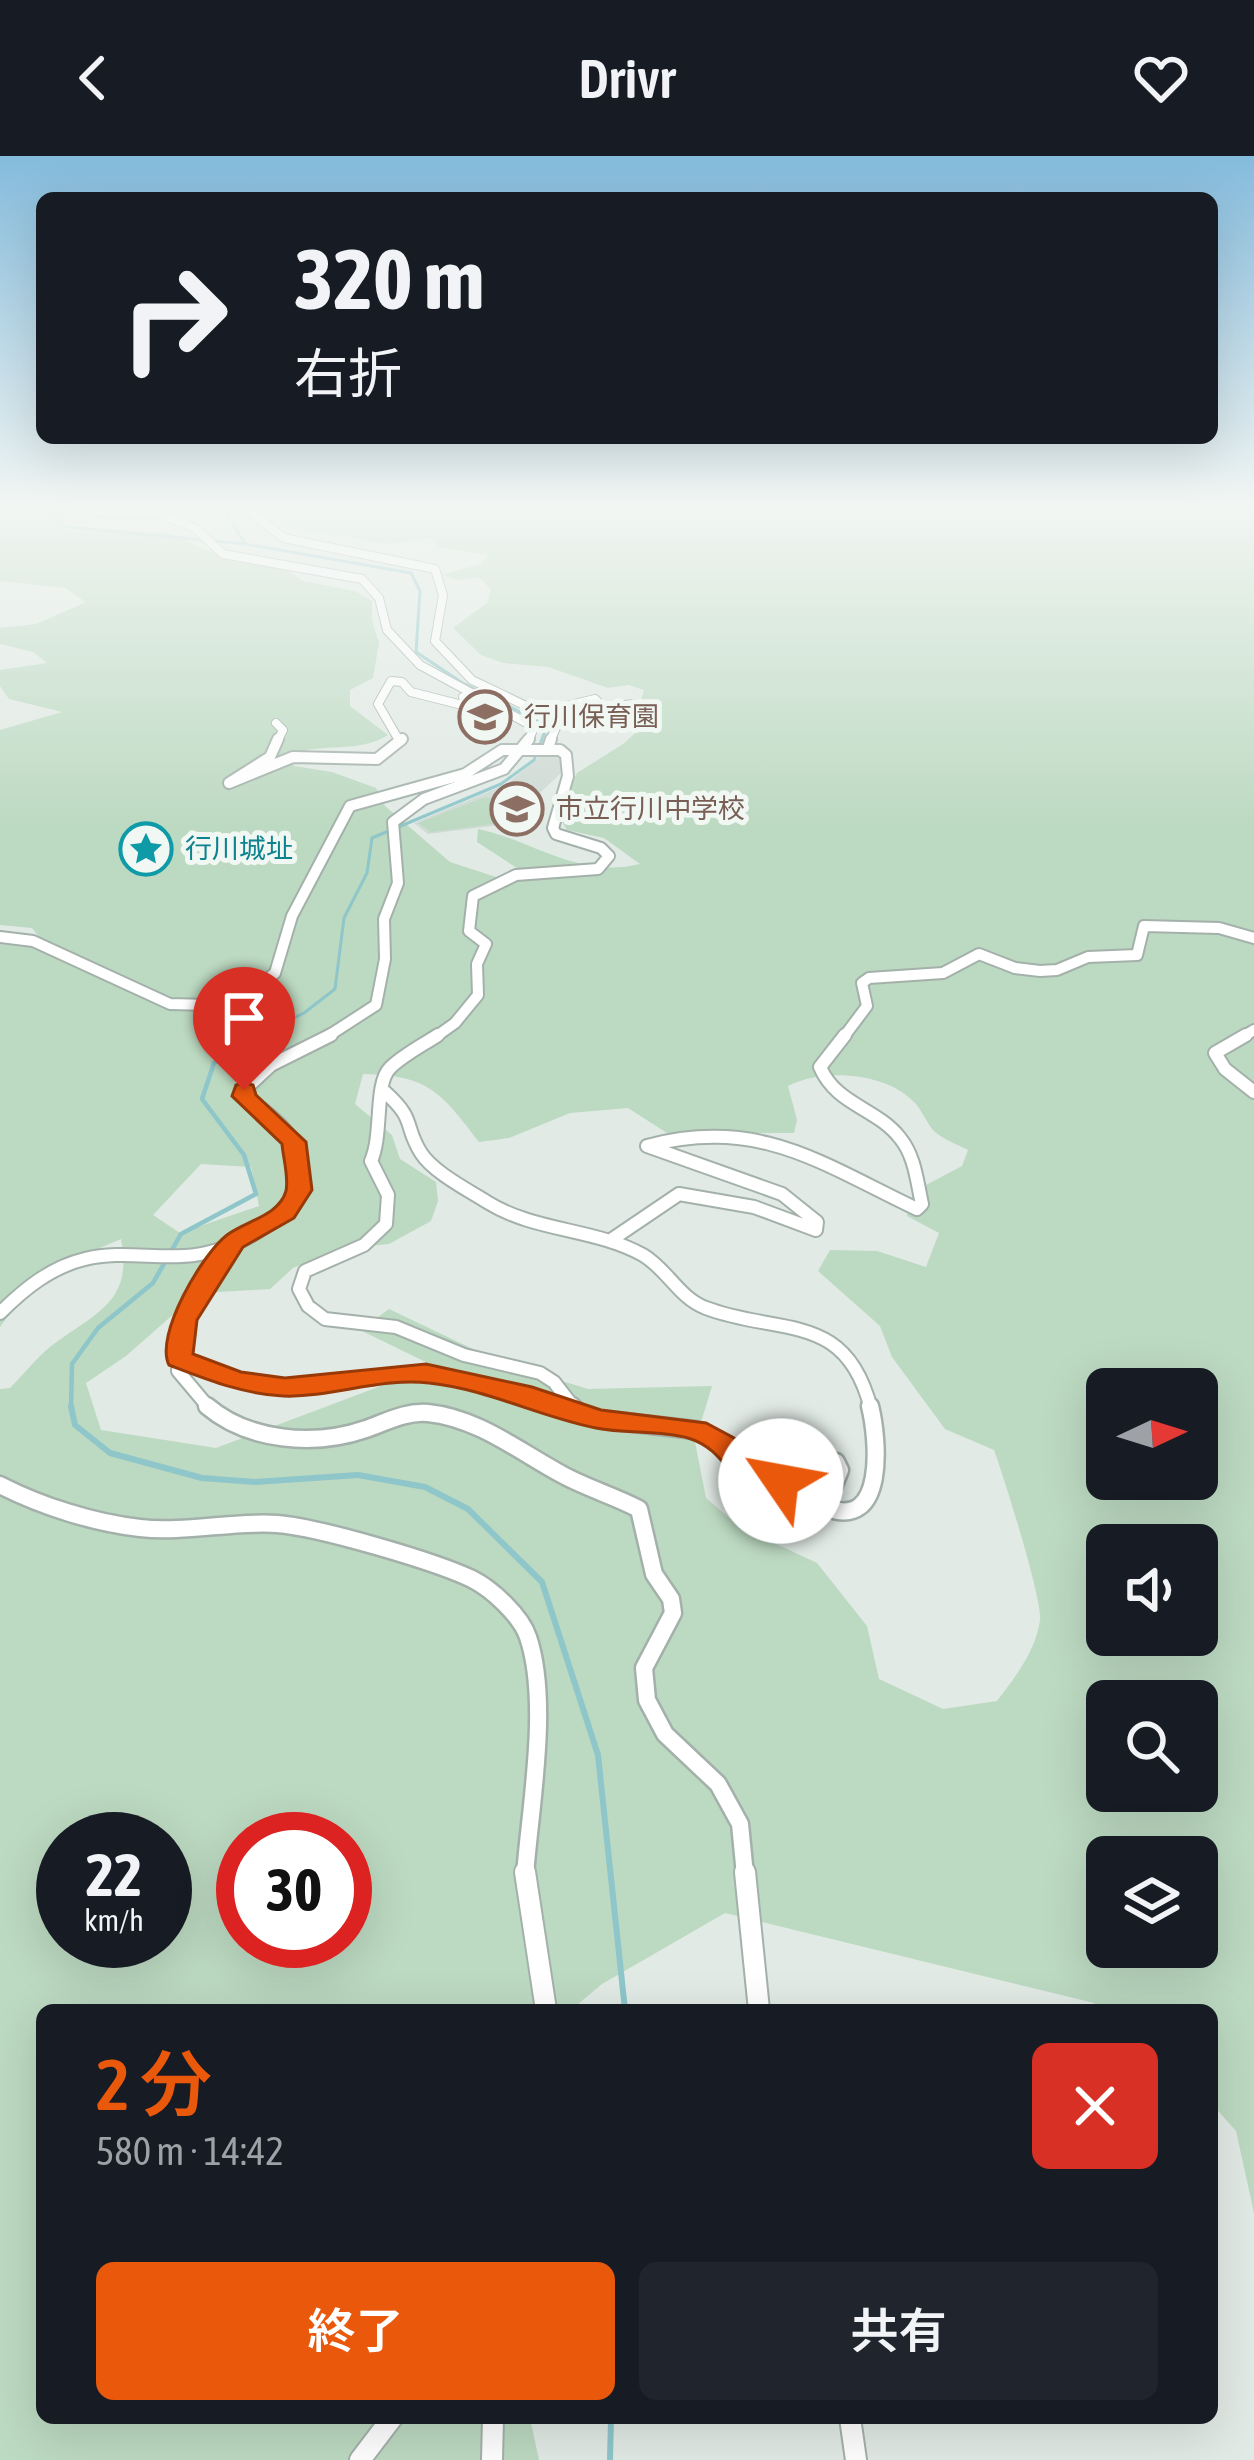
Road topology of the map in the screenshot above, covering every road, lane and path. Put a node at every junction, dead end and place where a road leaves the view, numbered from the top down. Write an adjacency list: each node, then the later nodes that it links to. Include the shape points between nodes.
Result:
1 (383, 614): 4 (street, via 408,653)
2 (441, 614): 3 (street, via 435,641)
3 (488, 689): 4 (street); 7 (street)
4 (472, 695): 8 (street, via 466,706 391,681 378,704 402,740 392,752 356,764 296,756 229,783 277,748 283,730); 11 (street, via 532,724)
5 (634, 704): 6 (street)
6 (596, 708): 7 (street, via 588,699); 9 (street)
7 (546, 711): 10 (street, via 557,725)
8 (276, 723)
9 (580, 726)
10 (548, 748): 11 (street); 15 (street, via 566,755 568,776 556,834 609,856 598,869 545,868 489,883 472,896 469,932 486,944 478,995 455,1023 387,1070)
11 (527, 750): 12 (street, via 502,750 465,774 350,806 292,916 275,973 251,992 210,1005 170,1004 33,941); 18 (street, via 499,773 417,801 392,822 398,883 383,919 380,996 360,1020 267,1069 244,1090 294,1142 299,1190 285,1213)
12 (0, 937)
13 (1254, 938): 17 (street, via 1219,928 1144,926 1137,955 1088,958 1057,970 1015,968 979,954 943,974 869,978 862,983 867,1006 820,1067 833,1089 898,1135 922,1204 917,1209 780,1145 677,1140 647,1146 782,1194 817,1230 754,1207 679,1194)
14 (1254, 1030): 16 (street, via 1215,1053)
15 (385, 1092): 17 (street, via 409,1114 427,1160 506,1213); 21 (street, via 371,1161 389,1218 371,1241 305,1270 299,1289 308,1306 337,1323 396,1327 464,1355 526,1367 554,1382)
16 (1254, 1092)
17 (611, 1240): 21 (street, via 660,1267 688,1300 802,1328 855,1360 867,1390 877,1477 850,1510 832,1512 825,1498 840,1470 836,1462 824,1459 800,1476 758,1483 738,1454 695,1430)
18 (234, 1242): 19 (street, via 205,1254 64,1265); 20 (street, via 183,1320)
19 (0, 1312)
20 (178, 1359): 21 (street, via 237,1381 285,1387 426,1373); 24 (street, via 192,1394 236,1427 348,1434 426,1413 500,1438 639,1509 673,1613 644,1668 647,1700 665,1734 718,1784 740,1824)
21 (579, 1414)
22 (0, 1485): 23 (street, via 118,1526 278,1524 322,1532 474,1580 518,1618 529,1640 536,1706 525,1873)
23 (545, 2004)
24 (758, 2004)
25 (388, 2424): 28 (street)
26 (494, 2424): 29 (street)
27 (851, 2424): 30 (street)
28 (361, 2460)
29 (492, 2460)
30 (856, 2460)

